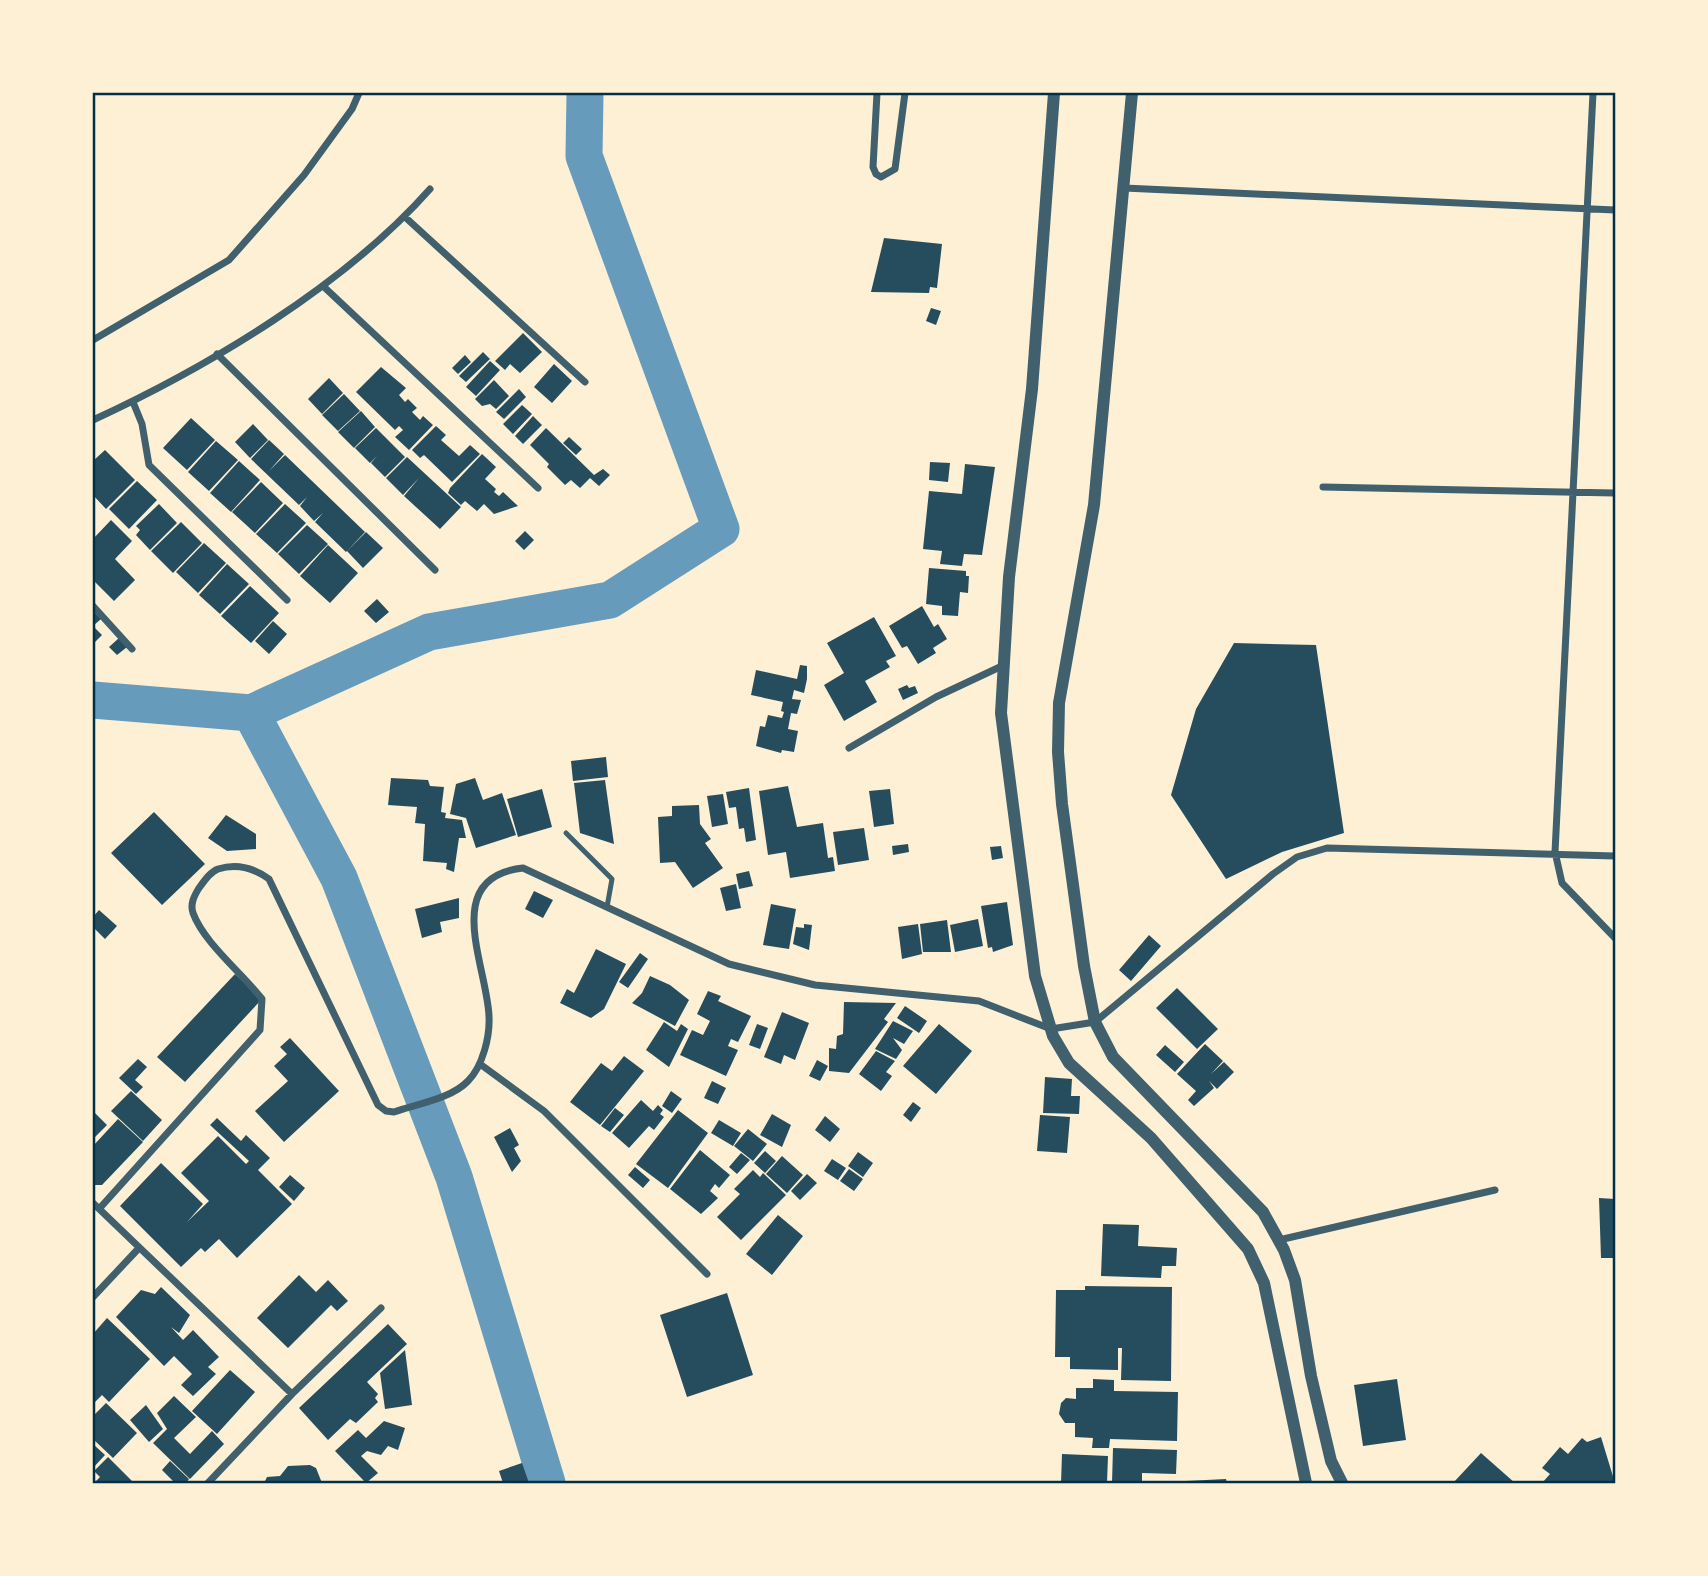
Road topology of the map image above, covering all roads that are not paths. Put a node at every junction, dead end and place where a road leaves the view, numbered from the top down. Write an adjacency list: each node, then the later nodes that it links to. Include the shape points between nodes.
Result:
1 (359, 93): 13 (street, via 304,175 229,260)
2 (877, 93): 3 (street, via 873,167 881,177 895,169)
3 (905, 93)
4 (1054, 93): 26 (street, via 1032,389)
5 (1132, 93): 7 (street)
6 (1593, 93): 9 (street)
7 (1124, 188): 9 (street); 33 (street, via 1094,505 1059,704 1062,804)
8 (430, 189): 11 (street)
9 (1588, 209): 10 (street); 20 (street)
10 (1615, 210)
11 (405, 217): 12 (street); 15 (street)
12 (323, 286): 14 (street); 19 (street)
13 (93, 340)
14 (217, 354): 16 (street); 22 (street)
15 (584, 382)
16 (133, 402): 17 (street); 23 (street, via 149,465)
17 (93, 421)
18 (1323, 487): 20 (street)
19 (538, 488)
20 (1572, 492): 21 (street); 29 (street)
21 (1615, 493)
22 (435, 570)
23 (287, 600)
24 (93, 606): 25 (street)
25 (132, 649)
26 (1002, 666): 27 (street, via 936,697); 34 (street, via 1005,761 1035,976)
27 (849, 748)
28 (566, 833): 31 (lane, via 612,879)
29 (1555, 852): 30 (street); 32 (street, via 1562,883); 33 (street, via 1327,848 1297,857)
30 (1615, 856)
31 (607, 907): 34 (street, via 729,964 815,985 979,1001); 35 (street, via 523,868 503,870 489,881 476,902 472,930 489,1016)
32 (1615, 938)
33 (1095, 1022): 34 (street); 38 (street, via 1113,1057 1262,1212)
34 (1051, 1029): 45 (street, via 1069,1063 1151,1138 1248,1249 1264,1283)
35 (480, 1064): 37 (street, via 468,1082 452,1091 386,1111 378,1105 270,879 256,869 214,870 193,898 193,912 262,999 260,1030); 40 (street, via 544,1111)
36 (1495, 1190): 38 (street)
37 (96, 1206): 39 (street)
38 (1279, 1240): 46 (street, via 1295,1280 1311,1376 1331,1461)
39 (139, 1248): 41 (street); 43 (street)
40 (707, 1274)
41 (93, 1297)
42 (381, 1308): 43 (street)
43 (292, 1394): 44 (street)
44 (208, 1483)
45 (1306, 1483)
46 (1342, 1483)

